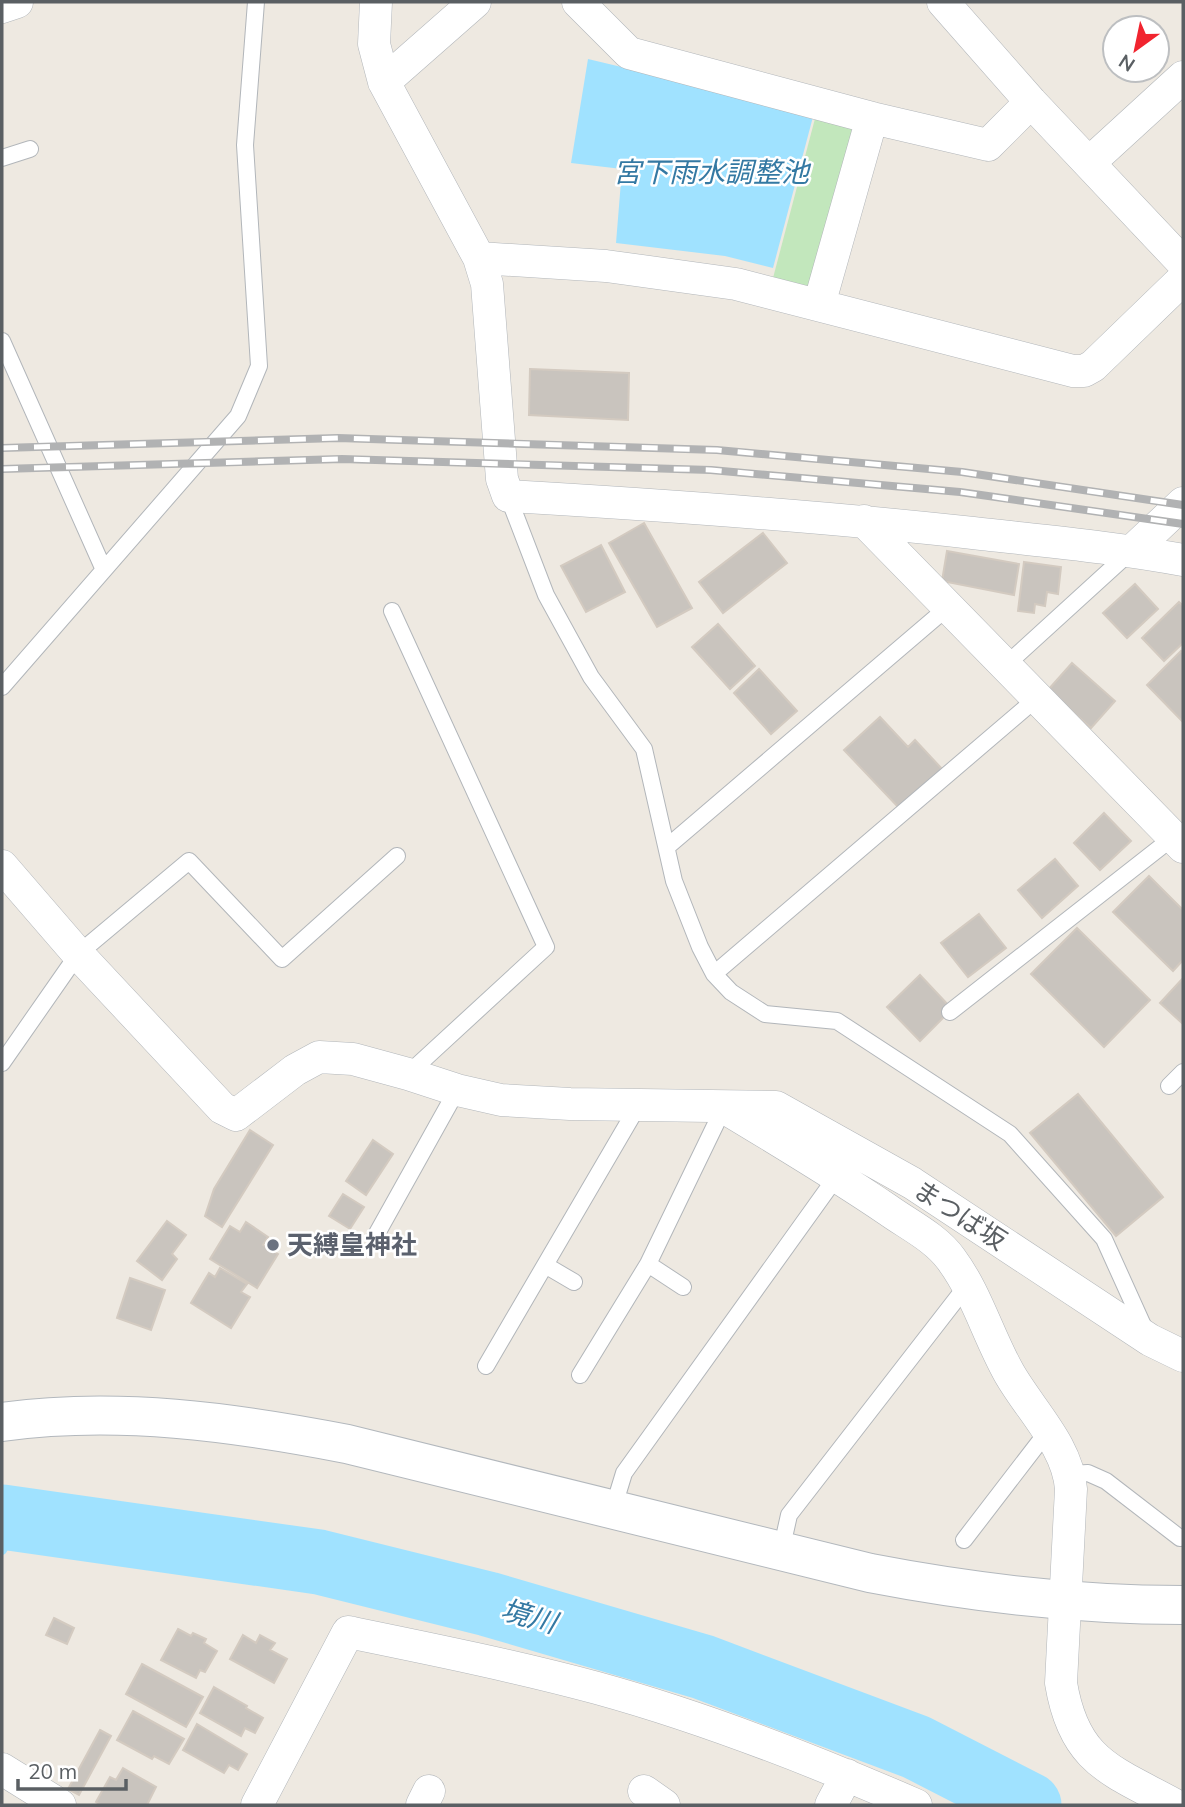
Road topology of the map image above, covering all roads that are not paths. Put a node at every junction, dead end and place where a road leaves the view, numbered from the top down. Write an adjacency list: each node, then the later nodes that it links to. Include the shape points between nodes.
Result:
1 (17, 2): 7 (street)
2 (256, 2): 25 (lane, via 245,145 259,366 238,416)
3 (376, 2): 9 (street, via 374,44)
4 (475, 2): 9 (street)
5 (578, 2): 11 (street, via 629,53)
6 (943, 2): 10 (street)
7 (2, 7)
8 (1183, 77): 14 (street)
9 (384, 82): 15 (street)
10 (1031, 102): 11 (street, via 988,145); 14 (street)
11 (872, 118): 18 (street)
12 (30, 149): 13 (lane)
13 (2, 158)
14 (1089, 163): 16 (street)
15 (479, 258): 18 (street, via 606,266 736,284); 20 (street, via 487,284 502,479)
16 (1183, 263)
17 (1183, 279): 18 (street, via 1093,366 1073,371)
18 (818, 305)
19 (2, 341): 25 (lane)
20 (508, 496): 22 (street); 32 (lane, via 546,595 591,677 643,748)
21 (1183, 503): 23 (street)
22 (864, 522): 23 (street); 26 (street)
23 (1132, 551): 24 (street); 28 (lane)
24 (1183, 561)
25 (104, 570): 29 (lane)
26 (948, 607): 28 (street); 32 (lane)
27 (392, 611): 40 (lane, via 546,947)
28 (1006, 665): 30 (street)
29 (2, 688)
30 (1037, 698): 31 (street); 36 (lane)
31 (1180, 838): 37 (lane)
32 (667, 847): 36 (lane, via 674,881)
33 (397, 856): 35 (lane, via 282,959 189,861)
34 (2, 866): 35 (street)
35 (78, 954): 38 (lane); 40 (street, まつば坂, via 222,1108 236,1115 319,1057 353,1059)
36 (714, 974): 52 (lane, via 731,992 765,1014 837,1021 1010,1134 1104,1239)
37 (950, 1012)
38 (2, 1063)
39 (1183, 1072): 41 (lane)
40 (408, 1074): 42 (street, まつば坂)
41 (1169, 1086)
42 (457, 1090): 43 (street, まつば坂, via 501,1100); 46 (lane)
43 (638, 1106): 44 (street, まつば坂); 48 (lane)
44 (724, 1107): 45 (street); 47 (lane); 52 (street, まつば坂, via 776,1107 912,1183)
45 (837, 1176): 50 (street, via 930,1238); 59 (lane, via 624,1473)
46 (375, 1237)
47 (648, 1264): 51 (lane); 55 (lane)
48 (545, 1265): 49 (lane); 54 (lane)
49 (574, 1282)
50 (968, 1284): 57 (street, via 1008,1371); 62 (lane, via 789,1515)
51 (683, 1287)
52 (1150, 1340): 53 (street, まつば坂)
53 (1183, 1356)
54 (486, 1366)
55 (580, 1375)
56 (2, 1422): 59 (street, via 135,1416 268,1429)
57 (1047, 1432): 58 (street); 61 (lane)
58 (1070, 1474): 60 (lane, via 1088,1473 1106,1481); 63 (street)
59 (613, 1510): 62 (street)
60 (1180, 1538)
61 (964, 1540)
62 (781, 1551): 63 (street, via 934,1586)
63 (1064, 1601): 64 (street); 70 (street, via 1061,1683 1074,1732 1106,1768)
64 (1183, 1605)
65 (2, 1769): 67 (street)
66 (842, 1795): 68 (street, via 695,1718 598,1688 348,1632); 69 (street)
67 (60, 1805)
68 (257, 1805)
69 (916, 1805)
70 (1175, 1805)

